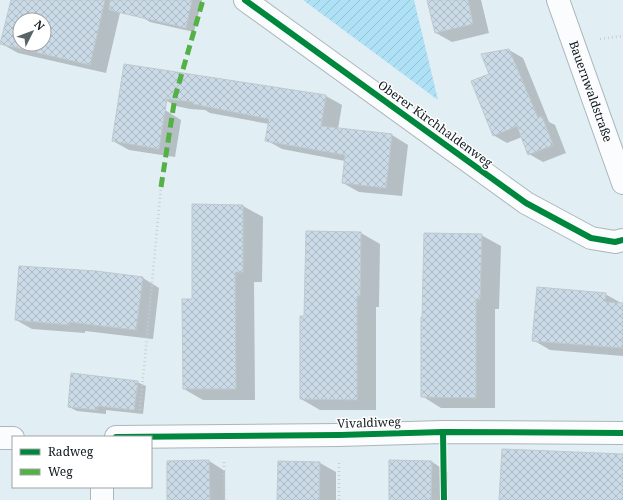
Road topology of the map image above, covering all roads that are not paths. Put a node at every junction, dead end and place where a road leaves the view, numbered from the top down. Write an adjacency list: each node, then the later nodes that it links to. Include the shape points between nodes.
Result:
1 (245, 0): 4 (street, Oberer Kirchhaldenweg, via 526,203 591,238 615,242)
2 (558, 0): 3 (street, Bauernwaldstraße)
3 (623, 183)
4 (623, 240)
5 (623, 433): 6 (street, Vivaldiweg, via 443,432)
6 (137, 436)
7 (0, 438): 8 (street)
8 (12, 438)
9 (102, 488): 10 (street)
10 (102, 500)

